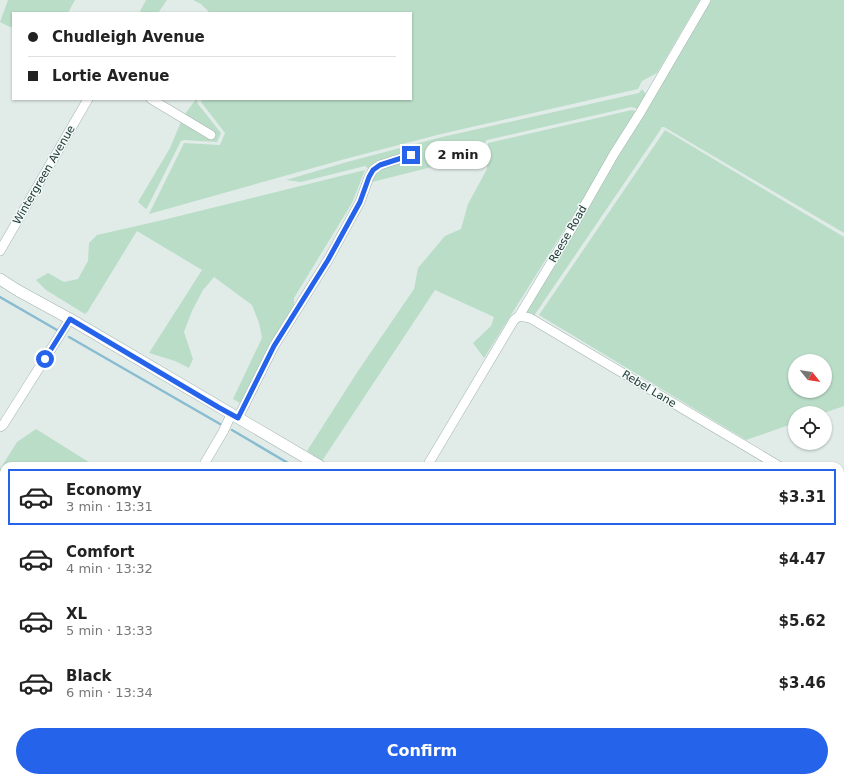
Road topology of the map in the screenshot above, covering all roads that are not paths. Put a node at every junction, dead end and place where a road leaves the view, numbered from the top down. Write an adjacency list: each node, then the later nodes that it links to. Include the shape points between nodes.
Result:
1 (706, 0): 8 (street, Reese Road)
2 (87, 100): 6 (street, Wintergreen Avenue)
3 (153, 100): 4 (street)
4 (211, 135)
5 (411, 155): 10 (street, via 380,165 373,170 360,202 328,260 274,346)
6 (0, 251)
7 (0, 279): 9 (street)
8 (519, 316): 14 (street, Reese Road, via 514,320); 15 (street, Rebel Lane, via 530,318)
9 (70, 319): 10 (street); 11 (street)
10 (235, 416): 12 (street); 13 (street)
11 (0, 427)
12 (205, 462)
13 (313, 462)
14 (429, 462)
15 (771, 462)

